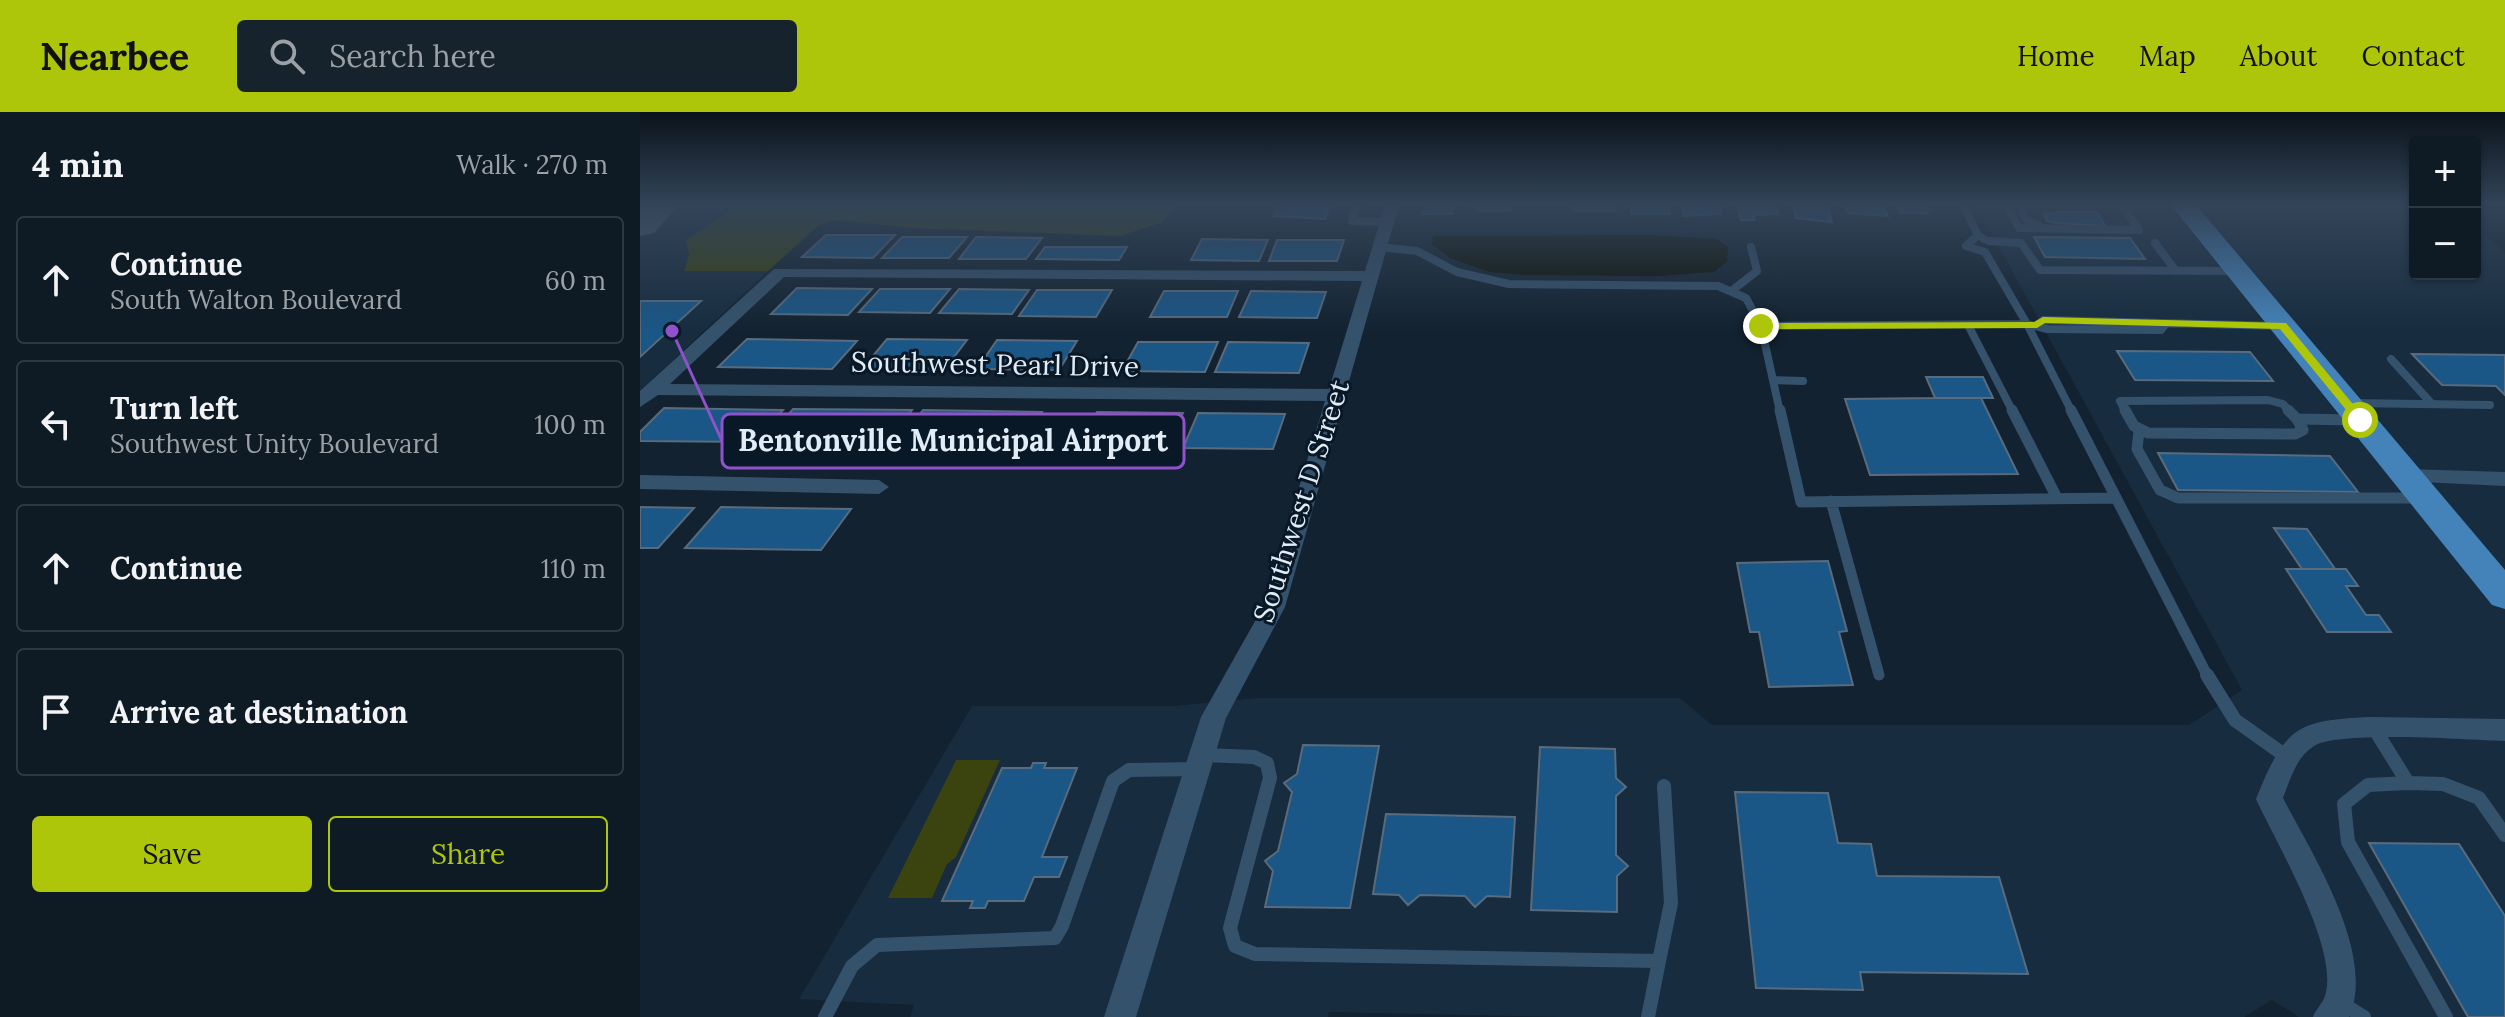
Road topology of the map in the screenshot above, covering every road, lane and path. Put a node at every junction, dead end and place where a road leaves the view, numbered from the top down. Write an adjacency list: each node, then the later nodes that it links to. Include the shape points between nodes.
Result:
1 (1379, 247): 10 (street, Southwest D Street)
2 (1381, 247): 11 (lane, via 1417,251 1457,272 1509,284)
3 (1751, 247): 11 (lane, via 1757,271)
4 (1987, 247): 12 (lane)
5 (2024, 247): 8 (lane, via 2040,270)
6 (2158, 247): 8 (lane)
7 (2218, 247): 9 (main road)
8 (2176, 271): 9 (lane)
9 (2237, 271): 15 (main road)
10 (1370, 276): 19 (street, via 780,272); 20 (street, Southwest D Street)
11 (1734, 289): 14 (lane, via 1745,295)
12 (2032, 324): 13 (lane); 15 (lane, via 2047,329 2161,330 2165,325); 31 (lane)
13 (1968, 325): 14 (lane); 30 (lane)
14 (1761, 326): 17 (lane)
15 (2282, 326): 23 (main road)
16 (2391, 359): 21 (lane)
17 (1774, 380): 18 (lane); 32 (lane, via 1801,502)
18 (1803, 381)
19 (647, 395): 20 (street, Southwest Pearl Drive)
20 (1335, 395): 38 (street, Southwest D Street, via 1274,607 1214,717)
21 (2432, 404): 22 (lane); 23 (lane)
22 (2490, 405)
23 (2354, 411): 24 (lane); 29 (main road)
24 (2297, 419): 25 (lane, via 2303,430 2295,434); 25 (lane, via 2283,404 2268,400 2120,401)
25 (2139, 431): 29 (lane, via 2137,449 2160,490 2178,498)
26 (2505, 479): 29 (street)
27 (640, 482): 28 (street)
28 (879, 487)
29 (2416, 487): 33 (main road)
30 (2057, 498): 31 (lane); 32 (lane)
31 (2116, 498): 37 (lane, via 2235,720)
32 (1831, 501): 34 (lane)
33 (2505, 595)
34 (1879, 675)
35 (2374, 728): 36 (street); 37 (street, via 2308,736); 39 (lane)
36 (2505, 730)
37 (2287, 757): 43 (street, via 2269,799 2333,933 2343,969)
38 (1201, 762): 42 (lane, via 1254,757 1267,763 1270,778 1230,928 1235,946 1255,954); 44 (lane, via 1129,770 1113,781 1055,938 877,945 856,960); 45 (street, Southwest D Street)
39 (2408, 783): 41 (lane, via 2443,784 2479,798); 48 (lane, via 2368,785 2344,804 2348,842)
40 (1664, 786): 42 (lane, via 1671,903)
41 (2505, 835)
42 (1659, 961): 46 (lane)
43 (2335, 1010): 47 (lane)
44 (825, 1017)
45 (1120, 1017)
46 (1648, 1017)
47 (2364, 1017)
48 (2446, 1017)

